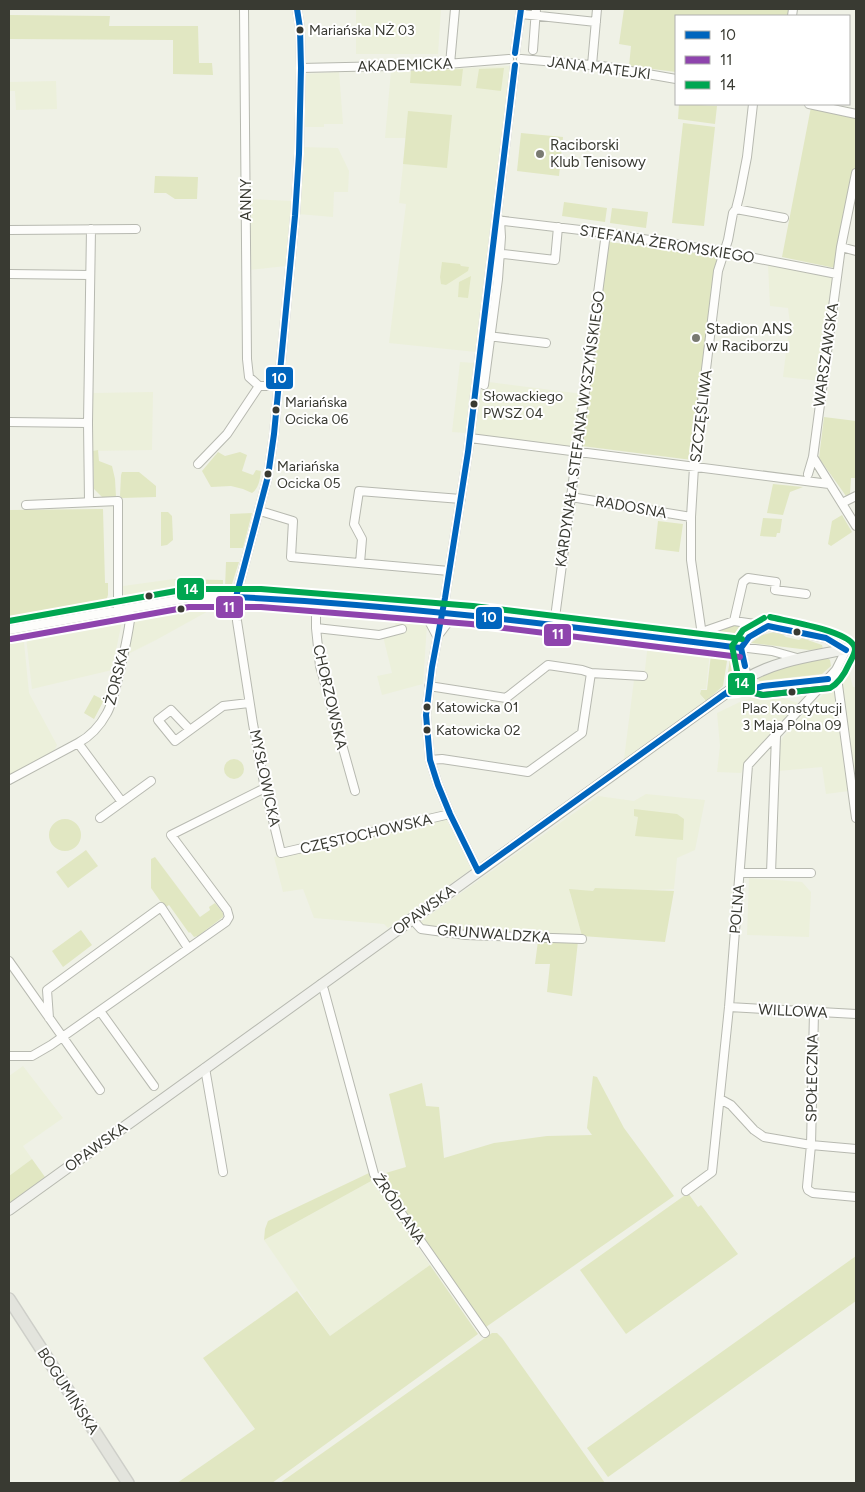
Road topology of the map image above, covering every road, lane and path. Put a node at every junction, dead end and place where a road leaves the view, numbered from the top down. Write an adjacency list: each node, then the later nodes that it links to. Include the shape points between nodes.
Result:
1 (244, 9): 38 (street, ANNY, via 247,359 249,377)
2 (297, 9): 13 (street, MYSŁOWICKA)
3 (455, 9): 11 (street)
4 (597, 9): 7 (street)
5 (521, 12): 6 (street); 9 (street)
6 (535, 12): 7 (street); 8 (street)
7 (596, 22): 12 (street)
8 (533, 50)
9 (518, 56): 10 (street, via 519,64); 12 (street, JANA MATEJKI)
10 (512, 62): 11 (street, AKADEMICKA); 21 (street)
11 (450, 64): 13 (street, AKADEMICKA)
12 (592, 65): 14 (street, JANA MATEJKI)
13 (300, 68): 39 (street, MYSŁOWICKA, via 295,213)
14 (675, 79)
15 (753, 105): 19 (street, SZCZĘŚLIWA, via 747,157)
16 (814, 105): 17 (street)
17 (856, 114)
18 (856, 173): 27 (street, WARSZAWSKA)
19 (736, 208): 20 (street); 29 (street, SZCZĘŚLIWA)
20 (784, 218)
21 (498, 220): 22 (street, STEFANA ŻEROMSKIEGO); 30 (street)
22 (558, 227): 26 (street, STEFANA ŻEROMSKIEGO); 30 (street, via 555,260)
23 (91, 229): 24 (street); 25 (street); 33 (street)
24 (136, 229)
25 (9, 230)
26 (606, 233): 29 (street, STEFANA ŻEROMSKIEGO); 43 (street, KARDYNAŁA STEFANA WYSZYŃSKIEGO)
27 (841, 247): 28 (street); 32 (street, WARSZAWSKA)
28 (856, 251)
29 (724, 252): 32 (street, STEFANA ŻEROMSKIEGO); 46 (street, SZCZĘŚLIWA, via 718,272)
30 (496, 253): 34 (street); 35 (street)
31 (9, 274): 33 (street)
32 (838, 274): 44 (street, WARSZAWSKA)
33 (90, 275): 41 (street)
34 (482, 336): 35 (street); 42 (street)
35 (491, 337): 36 (street); 37 (street)
36 (546, 343)
37 (484, 384)
38 (259, 386): 39 (street); 45 (street, via 227,434)
39 (278, 386): 57 (street, MYSŁOWICKA, via 272,449)
40 (9, 422): 41 (street)
41 (88, 423): 54 (street)
42 (470, 438): 43 (street); 53 (street)
43 (577, 451): 46 (street); 52 (street, KARDYNAŁA STEFANA WYSZYŃSKIEGO)
44 (812, 457): 47 (street); 48 (street, WARSZAWSKA)
45 (198, 464)
46 (694, 467): 48 (street); 58 (street, SZCZĘŚLIWA)
47 (820, 471): 48 (street); 49 (street); 50 (street)
48 (805, 477): 49 (street)
49 (812, 482): 50 (street)
50 (829, 484): 55 (street)
51 (856, 496): 55 (street)
52 (572, 497): 58 (street, RADOSNA); 71 (street, KARDYNAŁA STEFANA WYSZYŃSKIEGO)
53 (461, 499): 60 (street, via 359,491 354,524 362,539); 61 (street)
54 (89, 502): 56 (street); 67 (street, via 118,501)
55 (842, 503): 59 (street)
56 (26, 505)
57 (260, 511): 60 (street, via 293,521 291,557); 63 (street, MYSŁOWICKA)
58 (691, 517): 76 (street, SZCZĘŚLIWA, via 692,574)
59 (856, 526)
60 (360, 563): 61 (street)
61 (449, 570): 68 (street)
62 (806, 594): 70 (street, via 774,590 776,582 748,578 742,582)
63 (236, 597): 64 (street); 65 (street, via 188,598); 88 (street, MYSŁOWICKA)
64 (316, 601): 66 (street); 73 (street, CHORZOWSKA)
65 (131, 608): 67 (street); 91 (street, ŻORSKA, via 108,711 88,738)
66 (417, 610): 68 (street); 77 (street, via 429,621)
67 (118, 611): 75 (street)
68 (442, 612): 69 (street); 77 (street)
69 (460, 614): 71 (street); 77 (street, via 452,617)
70 (734, 621): 72 (street); 76 (street)
71 (554, 625): 78 (street)
72 (768, 626): 80 (street, via 749,636); 81 (street, via 826,638)
73 (316, 628): 74 (street, via 379,635); 96 (street, CHORZOWSKA, via 320,666)
74 (402, 629)
75 (9, 630)
76 (702, 632): 78 (street, SZCZĘŚLIWA)
77 (437, 636): 87 (street)
78 (702, 642): 80 (street)
79 (856, 647): 81 (main road, OPAWSKA)
80 (741, 648): 82 (street); 86 (street)
81 (846, 650): 82 (main road, OPAWSKA); 83 (street, POLNA)
82 (797, 658): 86 (main road, OPAWSKA)
83 (836, 670): 90 (street, POLNA); 100 (street)
84 (591, 673): 85 (street); 87 (street, via 548,665 506,698); 92 (street, via 582,733 528,772)
85 (643, 676)
86 (747, 678): 102 (main road, OPAWSKA)
87 (429, 686): 92 (street, via 426,715)
88 (249, 703): 89 (street, via 223,706); 95 (street, MYSŁOWICKA)
89 (190, 730)
90 (776, 736): 103 (street, POLNA, via 748,765); 104 (street)
91 (78, 743): 93 (street, ŻORSKA); 97 (street)
92 (430, 760): 98 (street)
93 (9, 780)
94 (151, 781): 97 (street)
95 (266, 788): 101 (street, MYSŁOWICKA); 108 (street, via 171,835 229,914 226,922)
96 (355, 791)
97 (122, 802): 99 (street)
98 (450, 814): 101 (street, CZĘSTOCHOWSKA); 102 (street)
99 (100, 818)
100 (856, 818)
101 (282, 853)
102 (478, 871): 106 (main road, OPAWSKA)
103 (740, 873): 104 (street); 111 (street, POLNA)
104 (771, 873): 105 (street)
105 (811, 874)
106 (411, 918): 107 (street, GRUNWALDZKA, via 421,929 466,935); 110 (main road, OPAWSKA)
107 (582, 939)
108 (188, 948): 112 (street); 115 (street, via 161,907 47,990)
109 (9, 961): 115 (street)
110 (321, 984): 118 (main road, OPAWSKA); 129 (street, ŹRÓDLANA, via 374,1174)
111 (729, 1007): 113 (street, WILLOWA); 121 (street, POLNA)
112 (100, 1011): 116 (street); 119 (street)
113 (814, 1012): 114 (street, WILLOWA); 122 (street, SPOŁECZNA)
114 (856, 1014)
115 (49, 1018): 116 (street)
116 (62, 1038): 117 (street, via 35,1055); 120 (street)
117 (9, 1056)
118 (205, 1068): 124 (street); 127 (main road, OPAWSKA)
119 (154, 1086)
120 (100, 1090)
121 (720, 1099): 122 (street, via 731,1105 764,1138); 125 (street, POLNA, via 712,1172)
122 (811, 1145): 123 (street); 126 (street, SPOŁECZNA, via 808,1190)
123 (856, 1149)
124 (223, 1172)
125 (686, 1190)
126 (856, 1197)
127 (9, 1210)
128 (9, 1299): 130 (main road, BOGUMIŃSKA)
129 (485, 1333)
130 (128, 1483)

